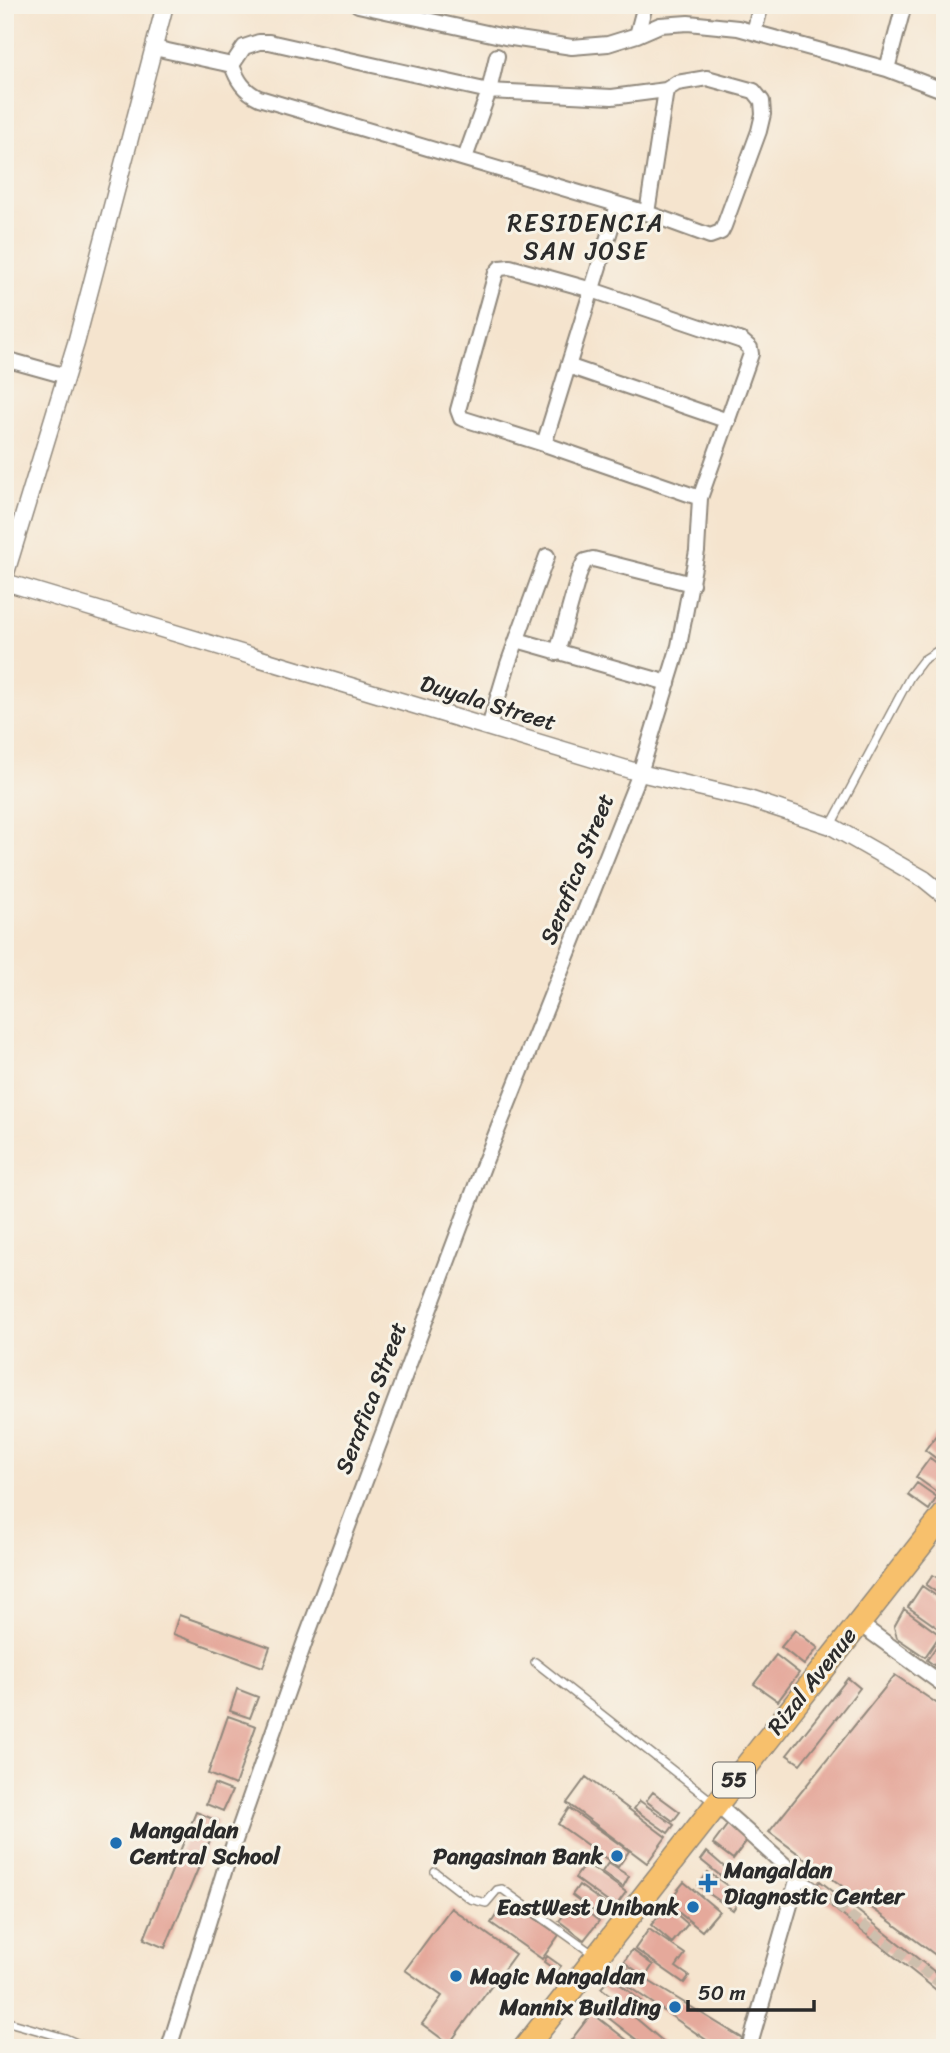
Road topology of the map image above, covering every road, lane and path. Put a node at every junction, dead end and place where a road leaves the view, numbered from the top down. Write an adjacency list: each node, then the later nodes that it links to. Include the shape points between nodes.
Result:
1 (165, 5): 8 (street)
2 (358, 5): 7 (street, via 572,47 608,44)
3 (645, 5): 7 (street)
4 (761, 5): 6 (street)
5 (904, 5): 11 (street)
6 (754, 33): 7 (street, via 688,23 660,25); 11 (street)
7 (637, 35)
8 (154, 48): 10 (street); 21 (street)
9 (497, 55): 13 (street)
10 (232, 65): 13 (street, via 244,47 270,42); 15 (street, via 237,79 259,98)
11 (887, 69): 14 (street)
12 (666, 90): 13 (street, via 612,97); 17 (street); 17 (street, via 688,80 719,80 754,91 762,101 763,114 721,232 702,235)
13 (489, 91): 15 (street)
14 (945, 91)
15 (465, 158): 16 (street)
16 (618, 205): 17 (street); 18 (street)
17 (647, 213)
18 (592, 290): 20 (street); 22 (street, Serafica Street, via 746,344 751,354); 23 (street, Serafica Street, via 506,266 496,273 458,414 466,421)
19 (5, 359): 21 (street)
20 (568, 366): 22 (street); 23 (street)
21 (66, 376): 26 (street)
22 (728, 421): 24 (street, Serafica Street)
23 (544, 444): 24 (street)
24 (700, 498): 28 (street, Serafica Street)
25 (547, 556): 29 (street)
26 (5, 576)
27 (5, 582): 33 (street, Duyala Street)
28 (692, 584): 31 (street, via 593,559 585,561); 32 (street, Serafica Street)
29 (517, 640): 31 (street); 33 (street)
30 (945, 646): 35 (lane, via 923,660 910,677)
31 (557, 653): 32 (street)
32 (668, 683): 34 (street, Serafica Street)
33 (489, 727): 34 (street, Duyala Street)
34 (640, 773): 35 (street, Duyala Street, via 749,799); 48 (street, Serafica Street, via 484,1164 305,1641 224,1872)
35 (831, 826): 36 (street, Duyala Street)
36 (945, 896)
37 (945, 1514): 38 (highway, Rizal Avenue / 55)
38 (857, 1622): 40 (street); 41 (highway, Rizal Avenue / 55)
39 (535, 1662): 41 (lane)
40 (945, 1686)
41 (715, 1803): 43 (street); 45 (highway, Rizal Avenue / 55)
42 (435, 1872): 45 (lane, via 470,1899 486,1903 502,1889)
43 (799, 1877): 44 (street); 50 (street)
44 (814, 1888)
45 (597, 1957): 49 (highway, Rizal Avenue / 55)
46 (5, 2021): 47 (lane)
47 (88, 2048)
48 (169, 2048)
49 (525, 2048)
50 (749, 2048)

